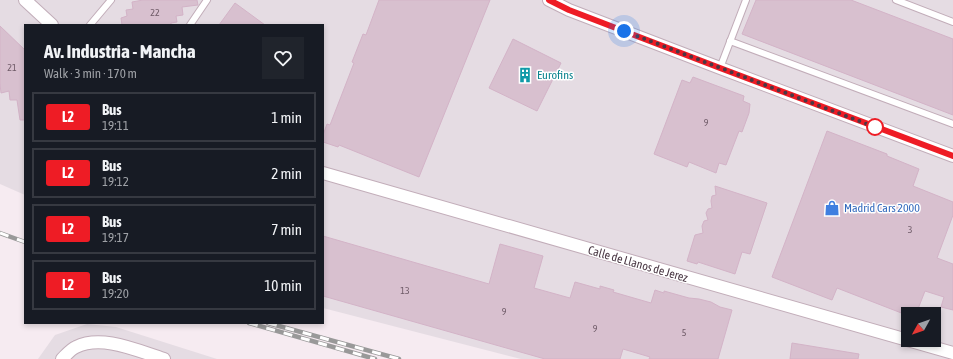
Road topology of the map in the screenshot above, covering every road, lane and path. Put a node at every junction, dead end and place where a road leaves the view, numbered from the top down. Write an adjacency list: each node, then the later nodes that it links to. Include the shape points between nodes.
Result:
1 (25, 0): 8 (street)
2 (110, 0): 9 (lane)
3 (207, 0): 10 (lane)
4 (549, 0): 12 (street)
5 (746, 0): 11 (lane)
6 (896, 0): 7 (lane)
7 (953, 22)
8 (51, 24)
9 (91, 24)
10 (191, 24)
11 (730, 41): 12 (lane); 13 (lane)
12 (720, 68): 14 (street)
13 (953, 124)
14 (953, 156)
15 (324, 173): 16 (street, Calle de Llanos de Jerez)
16 (953, 353)
17 (62, 359): 18 (street, via 75,347 106,342)
18 (164, 359)

